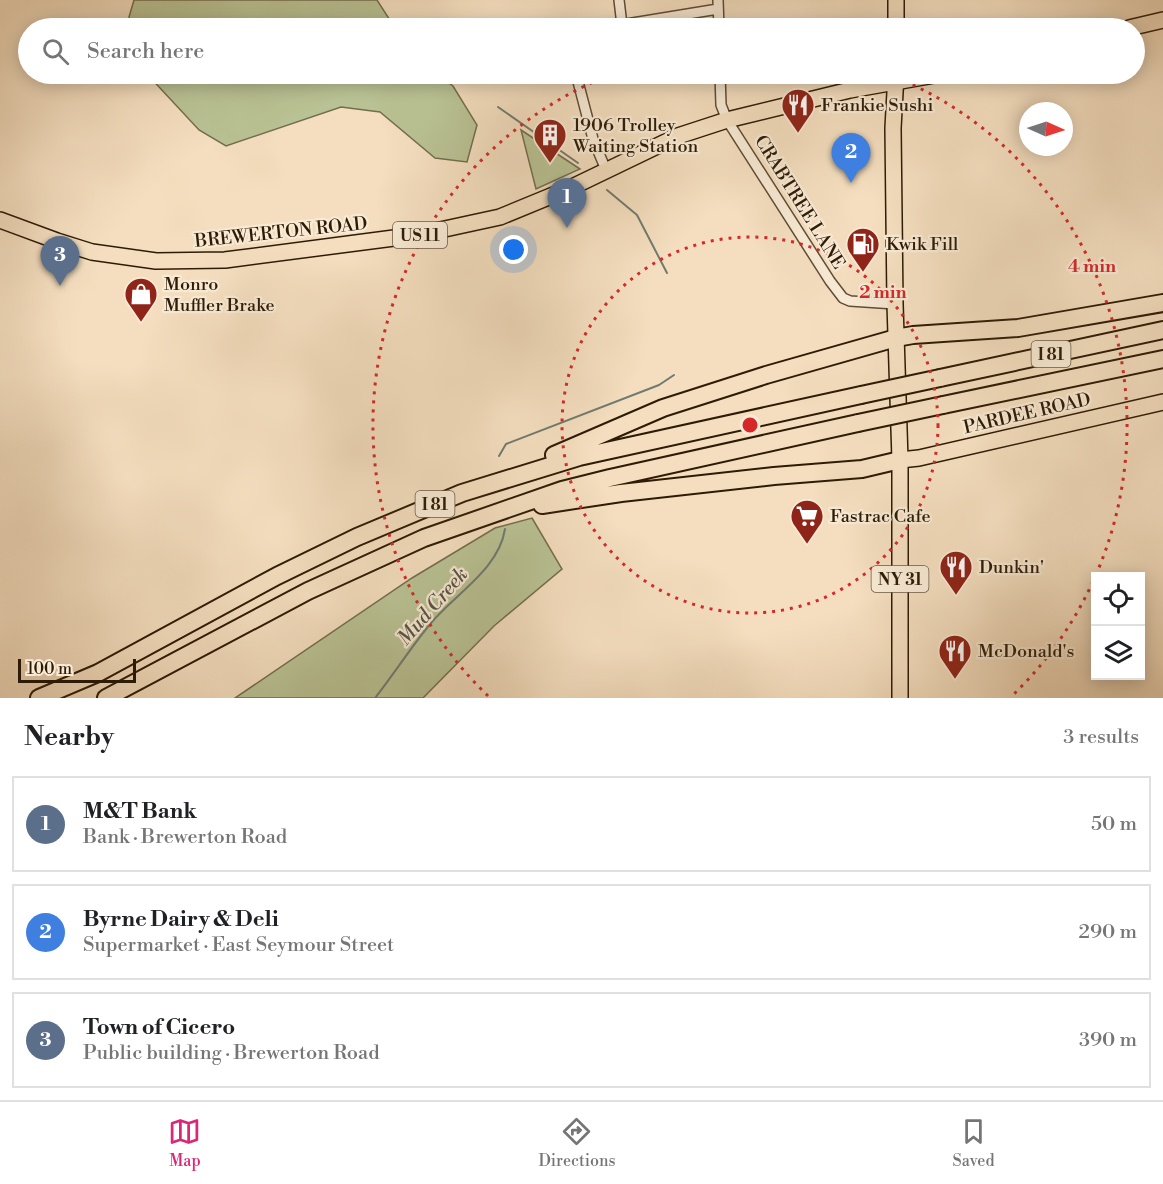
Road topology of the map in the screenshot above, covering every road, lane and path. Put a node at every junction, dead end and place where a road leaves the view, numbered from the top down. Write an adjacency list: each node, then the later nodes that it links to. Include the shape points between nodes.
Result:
1 (619, 0): 4 (street)
2 (896, 0): 6 (main road)
3 (718, 5): 5 (street)
4 (621, 18)
5 (656, 18)
6 (896, 18)
7 (1163, 20): 8 (main road)
8 (1145, 24)
9 (579, 84): 14 (street)
10 (720, 84): 13 (street, CRABTREE LANE, via 721,105)
11 (873, 84): 13 (main road, BREWERTON ROAD / US 11)
12 (896, 84): 17 (main road, NY 31)
13 (727, 120): 14 (main road, BREWERTON ROAD / US 11, via 678,136); 17 (street, CRABTREE LANE, via 843,298)
14 (606, 170): 15 (main road, BREWERTON ROAD / US 11, via 500,217 469,225 417,236 218,261 156,261 92,252)
15 (0, 220)
16 (1163, 303): 19 (highway, via 1018,328)
17 (895, 304): 19 (main road, NY 31)
18 (1163, 330): 23 (highway, I 81, bridge, via 579,457)
19 (896, 338): 22 (main road, NY 31); 23 (highway, via 663,408)
20 (1163, 359): 24 (highway, I 81, bridge, via 610,478)
21 (1163, 402): 22 (main road, PARDEE ROAD)
22 (900, 460): 24 (highway, via 862,469 621,493); 27 (main road, NY 31)
23 (511, 477): 25 (highway, I 81, via 357,537 98,673)
24 (494, 513): 26 (highway, I 81, via 424,538 308,591)
25 (39, 698)
26 (106, 698)
27 (900, 698)

